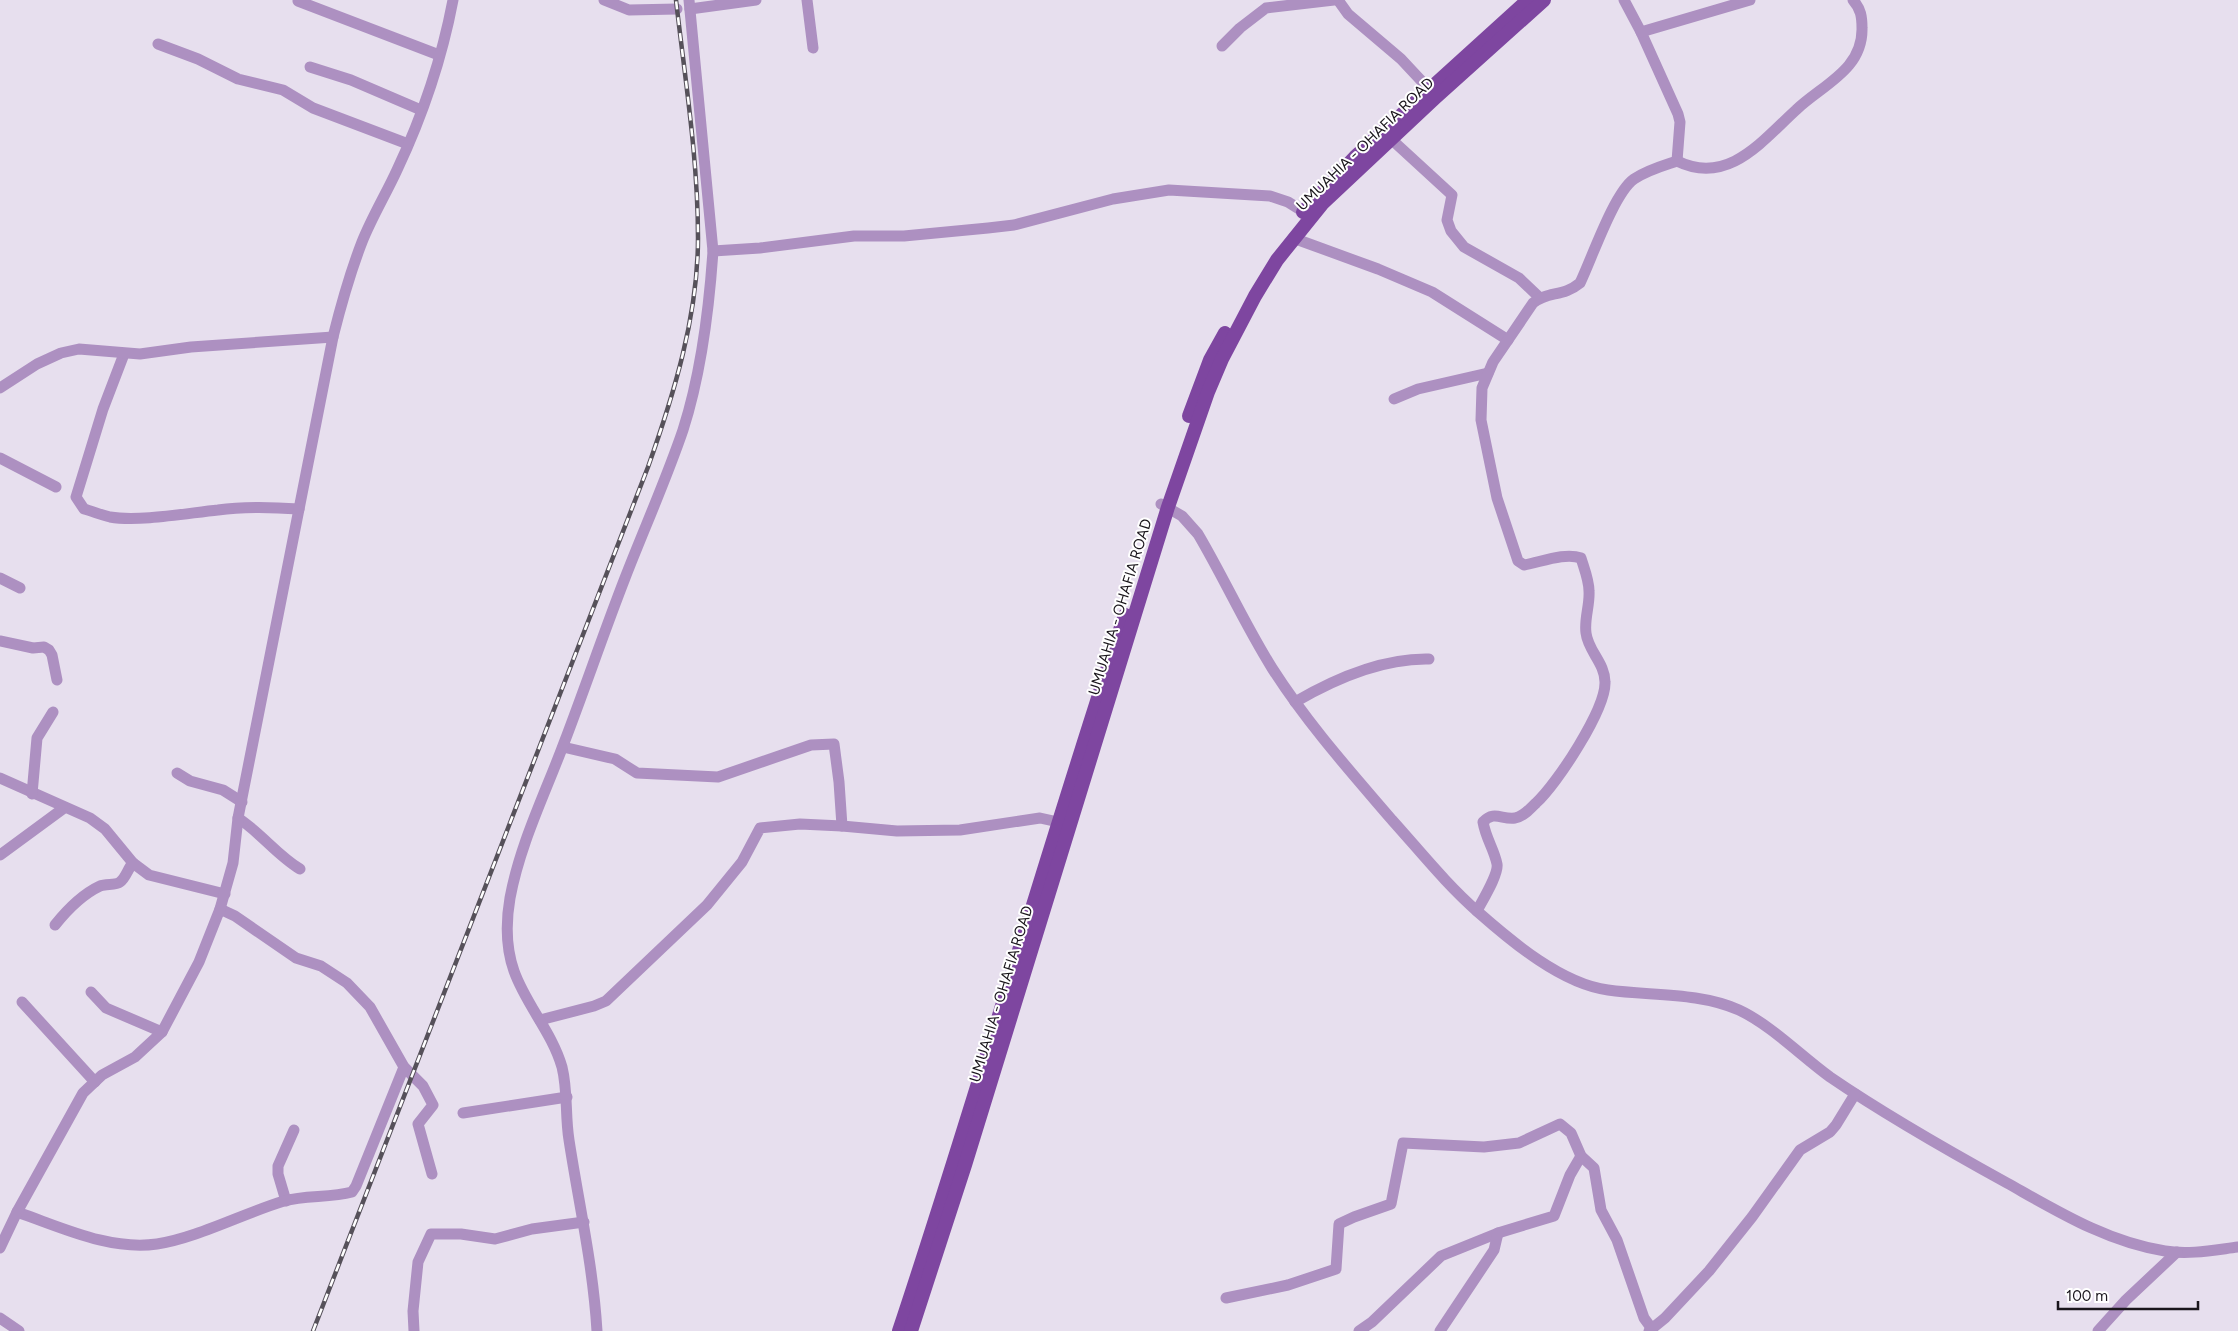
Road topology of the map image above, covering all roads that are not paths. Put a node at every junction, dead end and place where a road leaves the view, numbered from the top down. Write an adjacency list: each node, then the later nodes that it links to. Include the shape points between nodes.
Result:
1 (453, 0): 18 (street)
2 (604, 0): 13 (street, via 629,10)
3 (756, 0): 12 (street)
4 (807, 0): 17 (street)
5 (1336, 0): 16 (street, via 1266,8); 20 (street)
6 (1528, 0): 20 (main road, UMUAHIA - OHAFIA ROAD)
7 (1544, 0): 22 (main road, UMUAHIA - OHAFIA ROAD)
8 (1624, 0): 14 (street)
9 (1750, 0): 14 (street)
10 (1853, 0): 24 (street, via 1862,14 1862,33 1854,61 1839,77 1796,109 1743,158 1704,169 1690,168)
11 (298, 1): 18 (street)
12 (690, 5): 27 (street)
13 (677, 9)
14 (1641, 32): 24 (street, via 1678,114)
15 (158, 44): 23 (street, via 238,78 283,90 312,108)
16 (1222, 46)
17 (813, 48)
18 (439, 55): 21 (street)
19 (310, 68): 21 (street, via 351,80)
20 (1429, 89): 25 (main road, UMUAHIA - OHAFIA ROAD, via 1355,157)
21 (421, 110): 23 (street)
22 (1391, 139): 26 (main road, UMUAHIA - OHAFIA ROAD, via 1322,204); 28 (street, via 1452,195 1447,220 1464,247 1519,278)
23 (408, 144): 29 (street, via 362,242)
24 (1677, 161): 28 (street, via 1632,180 1620,196 1580,282 1571,290)
25 (1304, 212): 27 (street, via 1270,196 1169,190 1113,199 1014,225 904,236 854,236); 37 (main road, UMUAHIA - OHAFIA ROAD, via 1252,284 1210,360 1197,392)
26 (1293, 238): 30 (street, via 1432,292); 37 (main road, UMUAHIA - OHAFIA ROAD, via 1255,296 1222,359)
27 (713, 251): 46 (street, via 711,289 701,351 683,429)
28 (1540, 298): 30 (street)
29 (333, 337): 31 (street); 38 (street)
30 (1508, 340): 32 (street)
31 (124, 354): 33 (street, via 79,349 61,353); 38 (street, via 103,408 76,497 84,509 125,518 221,509)
32 (1488, 373): 34 (street, via 1418,389); 60 (street, via 1482,388 1481,420 1497,498 1518,561 1524,565 1562,557 1581,558 1589,591 1586,636 1603,668 1605,683 1598,710 1538,802 1521,816 1488,816 1483,822 1498,865)
33 (0, 388)
34 (1394, 399)
35 (0, 458): 36 (street)
36 (56, 487)
37 (1164, 506): 44 (street, via 1182,516 1198,534 1271,667); 53 (main road, UMUAHIA - OHAFIA ROAD); 88 (main road, UMUAHIA - OHAFIA ROAD, via 965,1165)
38 (299, 509): 50 (street)
39 (0, 578): 40 (street)
40 (20, 588)
41 (0, 641): 43 (street, via 49,650)
42 (1430, 659): 44 (street, via 1378,666 1345,676)
43 (56, 680)
44 (1296, 702): 60 (street, via 1350,772 1447,882)
45 (53, 712): 49 (street, via 38,738)
46 (563, 747): 54 (street, via 615,759 637,773 718,777 811,745 834,744); 64 (street, via 517,867 507,926 514,970)
47 (177, 773): 50 (street, via 190,781 223,790)
48 (0, 778): 49 (street)
49 (32, 794): 51 (street)
50 (242, 802): 52 (street)
51 (64, 808): 55 (street); 56 (street, via 90,818 105,829)
52 (238, 818): 57 (street, via 251,826 281,857); 58 (street, via 233,863)
53 (1058, 822): 54 (street, via 1040,818 960,830 897,831); 87 (main road, UMUAHIA - OHAFIA ROAD, via 940,1210)
54 (842, 826): 64 (street, via 800,824 760,828 742,862 707,905 606,1001)
55 (0, 855)
56 (133, 863): 58 (street, via 149,875); 61 (street, via 122,881 101,885)
57 (300, 869)
58 (225, 894): 59 (street)
59 (220, 909): 65 (street, via 199,962); 66 (street, via 296,958 321,966 347,982 370,1007)
60 (1477, 911): 68 (street, via 1543,963 1577,981 1604,990 1692,998 1739,1010 1760,1022)
61 (55, 925)
62 (91, 992): 65 (street, via 106,1008)
63 (22, 1002): 67 (street)
64 (540, 1020): 69 (street, via 556,1049)
65 (162, 1032): 67 (street, via 135,1057)
66 (404, 1067): 73 (street, via 424,1086 433,1105 418,1124); 74 (street, via 355,1190)
67 (95, 1082): 75 (street, via 83,1093)
68 (1855, 1094): 80 (street, via 2060,1213 2135,1245); 83 (street, via 1830,1132 1800,1150 1709,1271)
69 (567, 1097): 70 (street); 76 (street, via 568,1138)
70 (463, 1112)
71 (294, 1130): 74 (street, via 278,1166)
72 (1581, 1156): 77 (street, via 1554,1216); 81 (street, via 1571,1133 1560,1124 1519,1144 1484,1147 1403,1143 1391,1204 1340,1224 1336,1269 1288,1285); 83 (street, via 1594,1168 1601,1210 1617,1240)
73 (432, 1174)
74 (286, 1201): 75 (street, via 157,1244 98,1239)
75 (17, 1212): 79 (street)
76 (584, 1222): 85 (street, via 532,1229 495,1239 431,1234 418,1262); 86 (street)
77 (1498, 1233): 89 (street, via 1441,1256); 90 (street, via 1494,1250)
78 (2238, 1247): 80 (street)
79 (0, 1248)
80 (2177, 1252): 91 (street)
81 (1226, 1298)
82 (0, 1318): 84 (street)
83 (1650, 1330)
84 (19, 1331)
85 (414, 1331)
86 (598, 1331)
87 (899, 1331)
88 (911, 1331)
89 (1359, 1331)
90 (1440, 1331)
91 (2098, 1331)

